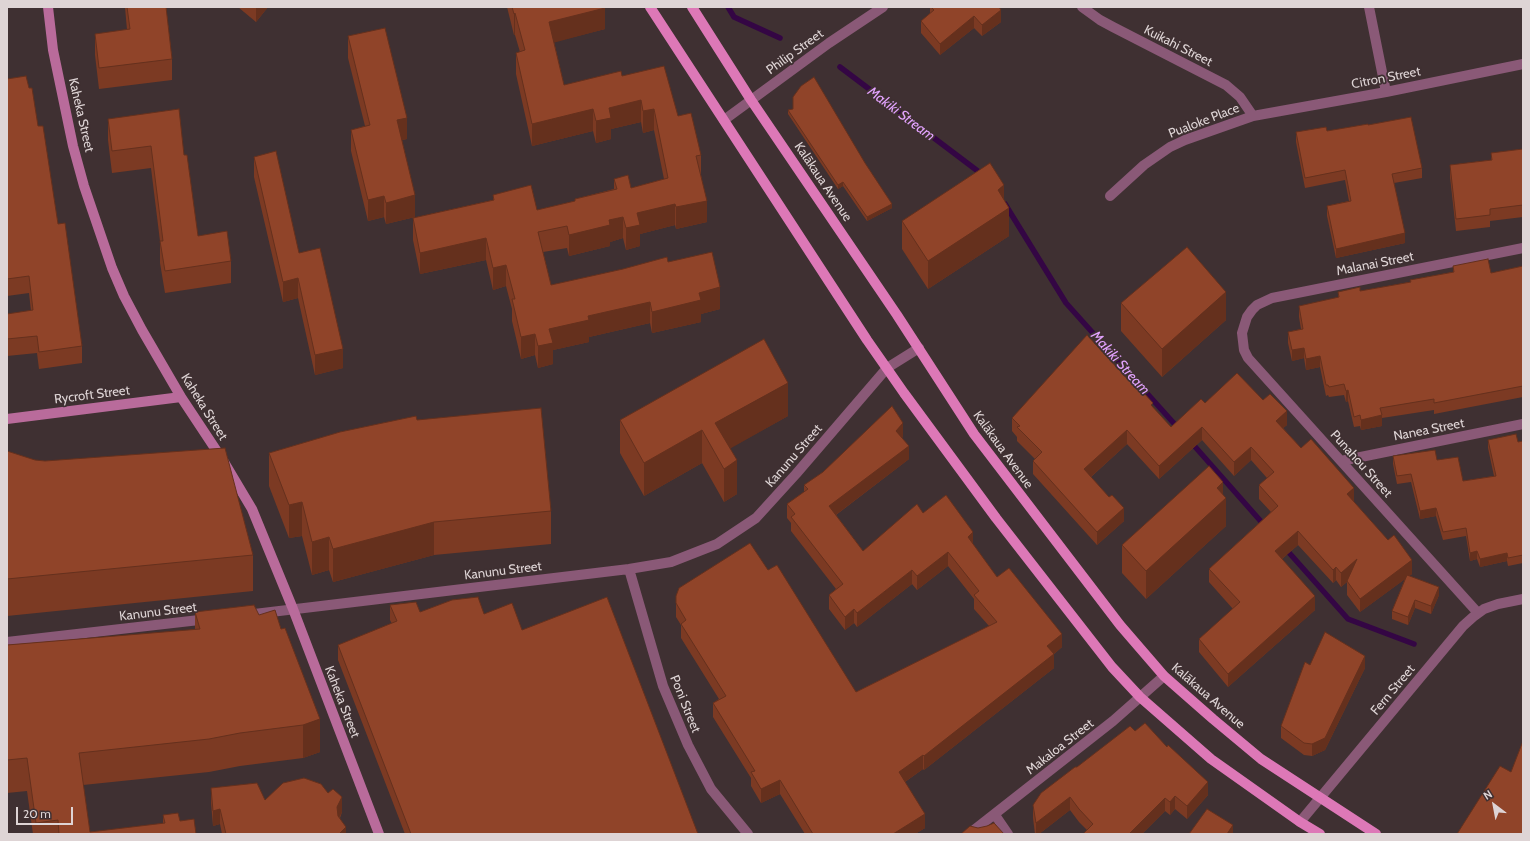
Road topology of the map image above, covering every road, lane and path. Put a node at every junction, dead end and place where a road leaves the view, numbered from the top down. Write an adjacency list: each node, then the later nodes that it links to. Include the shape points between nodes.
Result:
1 (48, 7): 17 (street, Kaheka Street, via 64,105 84,186 124,296)
2 (650, 7): 11 (main road)
3 (692, 7): 9 (main road, Kalākaua Avenue)
4 (883, 7): 9 (street, Philip Street)
5 (1082, 7): 10 (street, Kuikahi Street, via 1100,20 1226,85 1240,97)
6 (1369, 7): 8 (street)
7 (1523, 64): 8 (street, Citron Street)
8 (1386, 92): 10 (street, Citron Street)
9 (751, 100): 11 (street, Philip Street); 15 (main road, Kalākaua Avenue)
10 (1252, 116): 12 (street, Pualoke Place, via 1170,147 1144,165)
11 (724, 120): 16 (main road)
12 (1110, 196)
13 (1523, 248): 14 (street, Malanai Street, via 1272,298 1257,305)
14 (1244, 325): 20 (street, Punahou Street, via 1242,342 1248,358)
15 (919, 348): 16 (street, Kanunu Street); 28 (main road, Kalākaua Avenue, via 974,434 1120,625)
16 (887, 368): 21 (street, Kanunu Street, via 756,518 717,544 671,562); 29 (main road, via 996,518 1112,667)
17 (181, 397): 18 (street, Rycroft Street); 23 (street, Kaheka Street, via 252,509)
18 (7, 419)
19 (1523, 424): 20 (street, Nanea Street)
20 (1341, 461): 24 (street, Punahou Street)
21 (629, 569): 23 (street, Kanunu Street); 34 (street, Poni Street, via 663,686 688,745 711,789)
22 (1523, 599): 24 (street, Fern Street, via 1498,604)
23 (293, 609): 25 (street, Kanunu Street); 33 (street, Kaheka Street)
24 (1478, 613): 30 (street, Fern Street, via 1463,626)
25 (237, 616)
26 (221, 617): 27 (street, Kanunu Street)
27 (7, 642)
28 (1164, 676): 29 (street, Makaloa Street); 30 (main road, Kalākaua Avenue, via 1261,759)
29 (1140, 697): 31 (street, Makaloa Street); 32 (main road, via 1212,759)
30 (1320, 798): 32 (street, Fern Street); 38 (main road, Kalākaua Avenue)
31 (995, 815): 35 (street, Makaloa Street); 36 (street)
32 (1300, 822): 37 (main road)
33 (378, 834)
34 (748, 834)
35 (969, 834)
36 (1008, 834)
37 (1320, 834)
38 (1376, 834)

